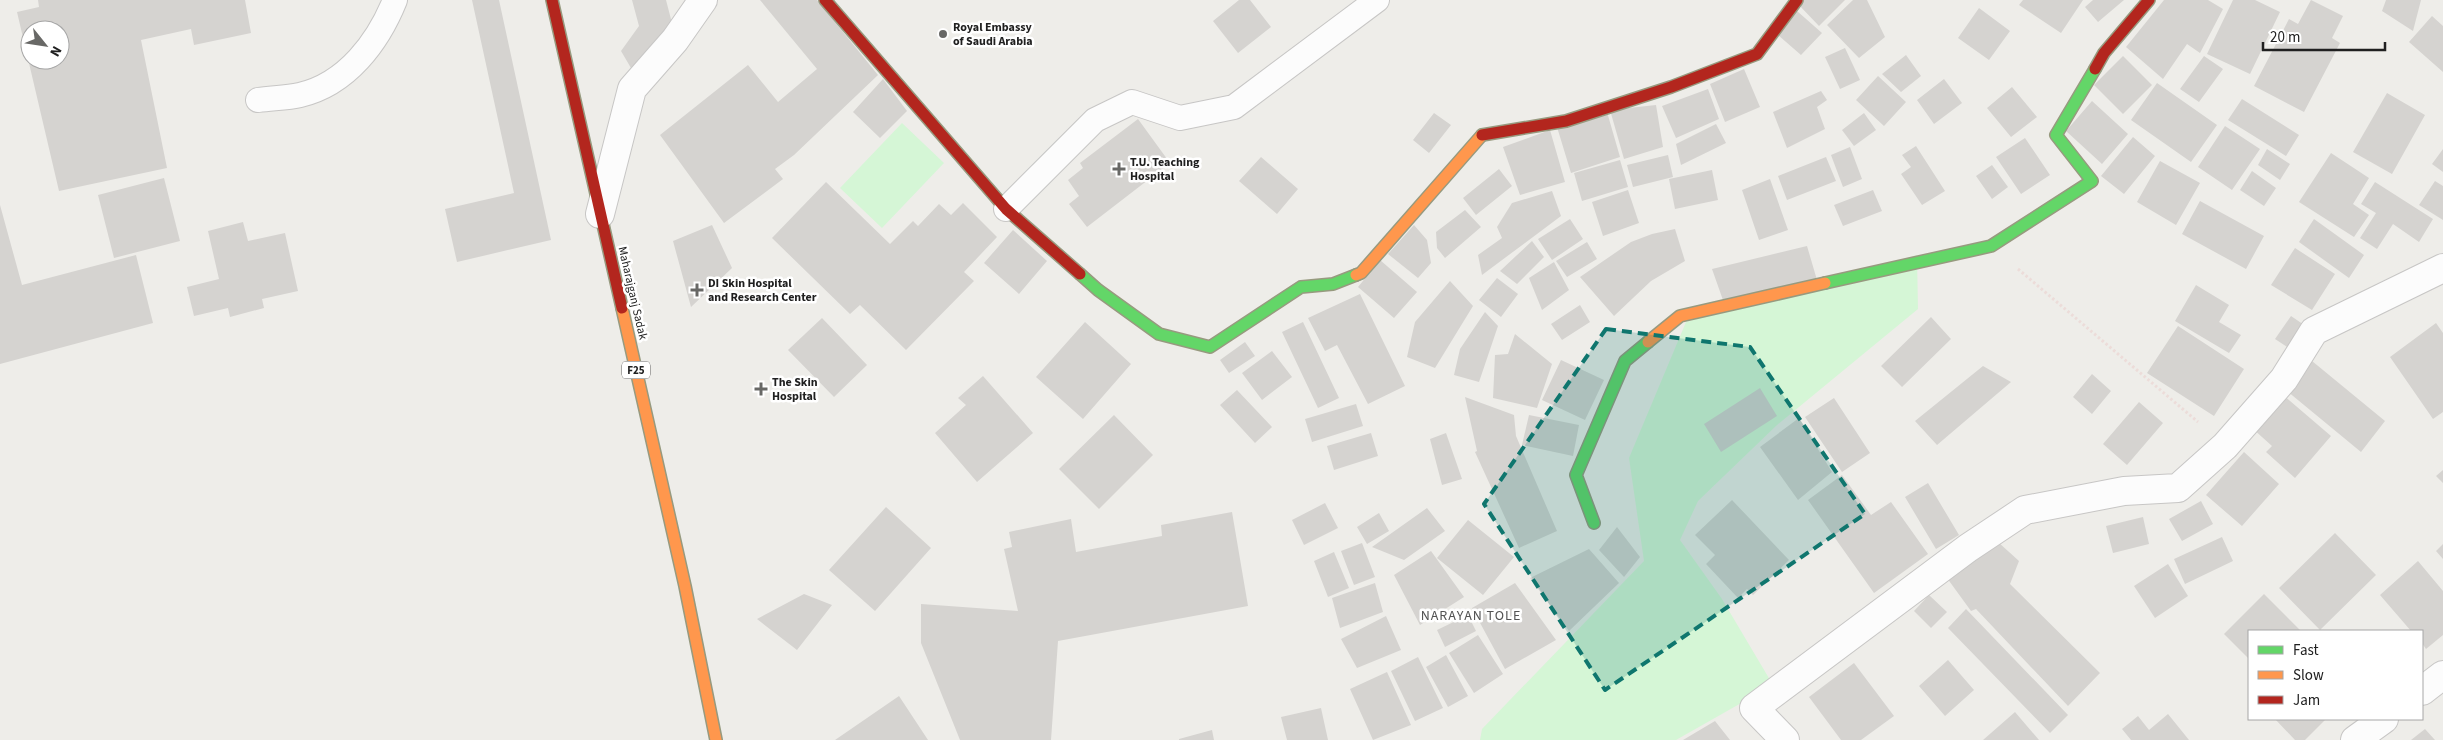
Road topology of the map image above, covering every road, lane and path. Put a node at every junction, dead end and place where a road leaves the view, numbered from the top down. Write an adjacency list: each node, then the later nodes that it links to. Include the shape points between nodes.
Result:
1 (395, 0): 8 (lane, via 388,19 367,51 338,78 302,95)
2 (552, 0): 10 (street, Maharajganj Sadak / F25)
3 (703, 0): 10 (street, via 675,40 632,89)
4 (826, 0): 9 (street)
5 (1377, 0): 9 (lane, via 1234,107 1180,118 1132,102 1095,120)
6 (1797, 0): 9 (street, via 1757,54 1671,87 1566,121 1483,133 1361,273 1333,284 1301,288 1210,348 1159,334 1098,290)
7 (2149, 0): 11 (street, via 2104,53 2056,135 2092,181)
8 (258, 100)
9 (1006, 209)
10 (600, 214): 18 (street, Maharajganj Sadak / F25, via 685,586)
11 (1991, 246): 13 (path); 14 (street, via 1680,316 1625,361 1576,474)
12 (2443, 268): 13 (street, via 2314,331 2284,380)
13 (2225, 446): 19 (street, via 2178,488 2124,491 2025,510 2017,515 1754,708)
14 (1594, 523)
15 (2443, 675): 16 (street)
16 (2423, 690)
17 (2383, 720): 20 (street)
18 (716, 740)
19 (1785, 740)
20 (2355, 740)

